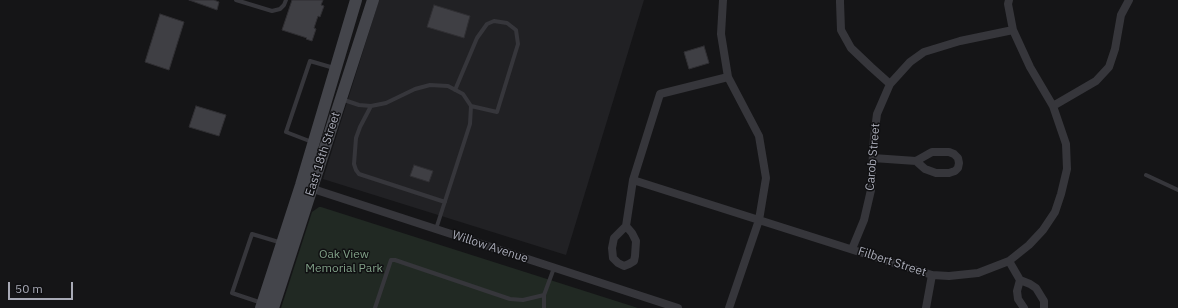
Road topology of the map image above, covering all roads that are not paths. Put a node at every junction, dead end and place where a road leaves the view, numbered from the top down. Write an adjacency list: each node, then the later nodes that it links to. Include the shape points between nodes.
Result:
1 (236, 0): 2 (lane, via 272,11 280,9)
2 (286, 0)
3 (356, 0): 10 (main road, East 18th Street)
4 (373, 0): 14 (main road, East 18th Street)
5 (723, 0): 11 (street, via 721,34)
6 (840, 0): 12 (street, via 841,30 851,48)
7 (1009, 0): 9 (street, Filbert Street)
8 (1129, 0): 17 (street, via 1121,15 1109,67 1096,81)
9 (1013, 30): 12 (street, Carob Street, via 960,41 924,52 910,62); 17 (street, Filbert Street, via 1030,67)
10 (335, 68): 18 (main road, East 18th Street); 18 (lane, via 310,61 286,132)
11 (728, 77): 22 (street, via 660,94); 26 (street, via 759,136 766,178)
12 (890, 84): 19 (street, Carob Street, via 877,114)
13 (455, 90): 15 (lane, via 448,86 430,85 386,103); 16 (lane, via 463,94); 16 (lane, via 477,38 487,24 494,21 507,23 516,30 518,44 497,112)
14 (341, 99): 15 (lane); 23 (main road, East 18th Street)
15 (371, 106): 25 (lane, via 356,138 354,164 359,174)
16 (471, 106): 25 (lane, via 470,124)
17 (1053, 106): 31 (street, Filbert Street, via 1066,144 1067,170 1062,194 1055,212 1043,230 1030,245)
18 (313, 143): 23 (main road, East 18th Street)
19 (873, 158): 20 (street); 30 (street, Carob Street, via 871,190 864,220)
20 (916, 161): 20 (street, via 925,169 936,173 955,171 959,163 958,158 949,152 932,152)
21 (1146, 175): 24 (lane)
22 (633, 180): 26 (street, Filbert Street); 27 (street)
23 (306, 187): 28 (street, Willow Avenue); 29 (main road, East 18th Street); 36 (main road, East 18th Street)
24 (1178, 190)
25 (445, 202): 28 (lane)
26 (759, 220): 30 (street, Filbert Street); 40 (street)
27 (626, 226)
28 (436, 229): 32 (street, Willow Avenue)
29 (282, 243): 36 (main road, East 18th Street); 36 (lane, via 252,234 232,293)
30 (852, 249): 33 (street, Filbert Street)
31 (1009, 261): 33 (street, Filbert Street, via 978,273); 34 (street)
32 (554, 267): 35 (lane); 39 (street, Willow Avenue)
33 (932, 275): 41 (street)
34 (1020, 280): 42 (street, via 1018,299); 43 (street, via 1036,288 1044,301)
35 (544, 295): 37 (lane, via 523,300 510,299 391,260); 38 (lane)
36 (265, 307)
37 (375, 308)
38 (544, 308)
39 (678, 308)
40 (729, 308)
41 (926, 308)
42 (1024, 308)
43 (1044, 308)

